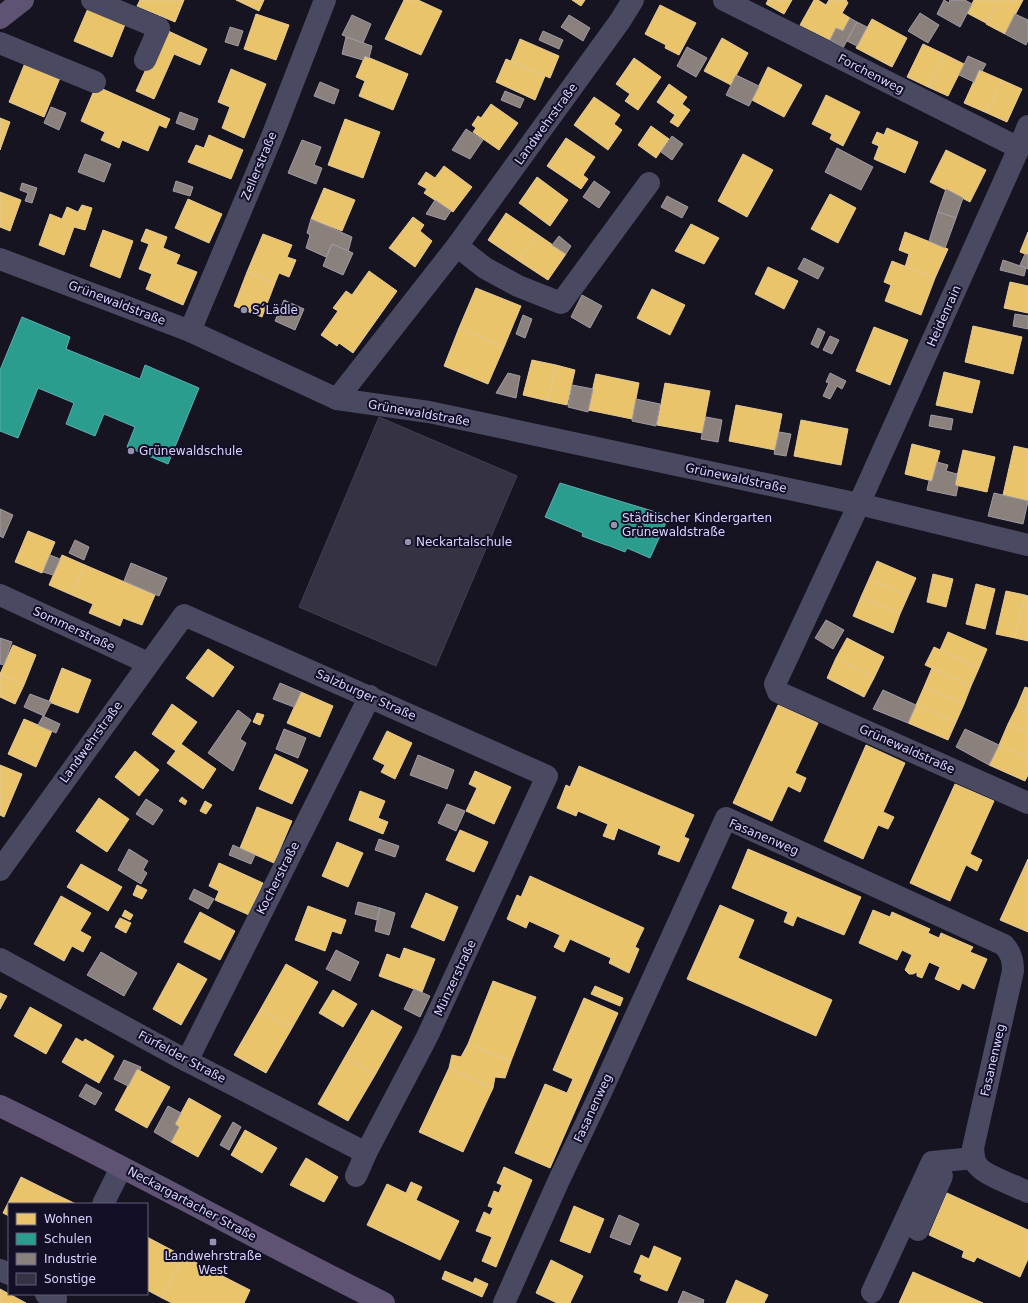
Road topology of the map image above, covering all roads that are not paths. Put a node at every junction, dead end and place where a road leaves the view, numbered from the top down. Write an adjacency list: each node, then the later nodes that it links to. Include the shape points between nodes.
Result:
1 (23, 0): 6 (main road)
2 (92, 0): 8 (street, via 159,28)
3 (325, 0): 15 (street, Zellerstraße, via 273,134)
4 (633, 0): 13 (street, Landwehrstraße)
5 (724, 0): 11 (street, Forchenweg)
6 (0, 18)
7 (0, 43): 9 (street)
8 (146, 60)
9 (96, 82)
10 (1028, 126): 11 (street, Heidenrain)
11 (1019, 148): 17 (street, Heidenrain)
12 (649, 183): 13 (street, via 561,303 518,286 492,272)
13 (457, 246): 16 (street, Landwehrstraße)
14 (0, 258): 15 (street, Grünewaldstraße)
15 (190, 331): 16 (street, Grünewaldstraße)
16 (337, 399): 17 (street, Grünewaldstraße, via 430,412)
17 (859, 504): 18 (street, Grünewaldstraße); 24 (street, Grünewaldstraße, via 774,684 778,692)
18 (1028, 545)
19 (0, 595): 21 (street, Sommerstraße)
20 (184, 615): 21 (street, Landwehrstraße); 22 (street, Salzburger Straße)
21 (148, 663): 25 (street, Landwehrstraße)
22 (370, 696): 23 (street, Salzburger Straße); 27 (street, Kocherstraße)
23 (547, 776): 29 (street, Münzerstraße, via 427,1037)
24 (1028, 803)
25 (4, 857)
26 (0, 959): 27 (street, Fürfelder Straße)
27 (186, 1060): 29 (street, Fürfelder Straße)
28 (0, 1106): 32 (main road, Neckargartacher Straße)
29 (366, 1153): 33 (street, Münzerstraße)
30 (974, 1158): 31 (street); 34 (street, via 978,1167 985,1172); 39 (street, Fasanenweg, via 973,1148 1013,971 1010,952 1004,945 726,818)
31 (949, 1160): 36 (street); 37 (street, via 932,1162)
32 (121, 1168): 35 (street); 38 (main road, Neckargartacher Straße)
33 (356, 1176)
34 (1028, 1192)
35 (104, 1203)
36 (918, 1230)
37 (872, 1292)
38 (384, 1303)
39 (504, 1303)

